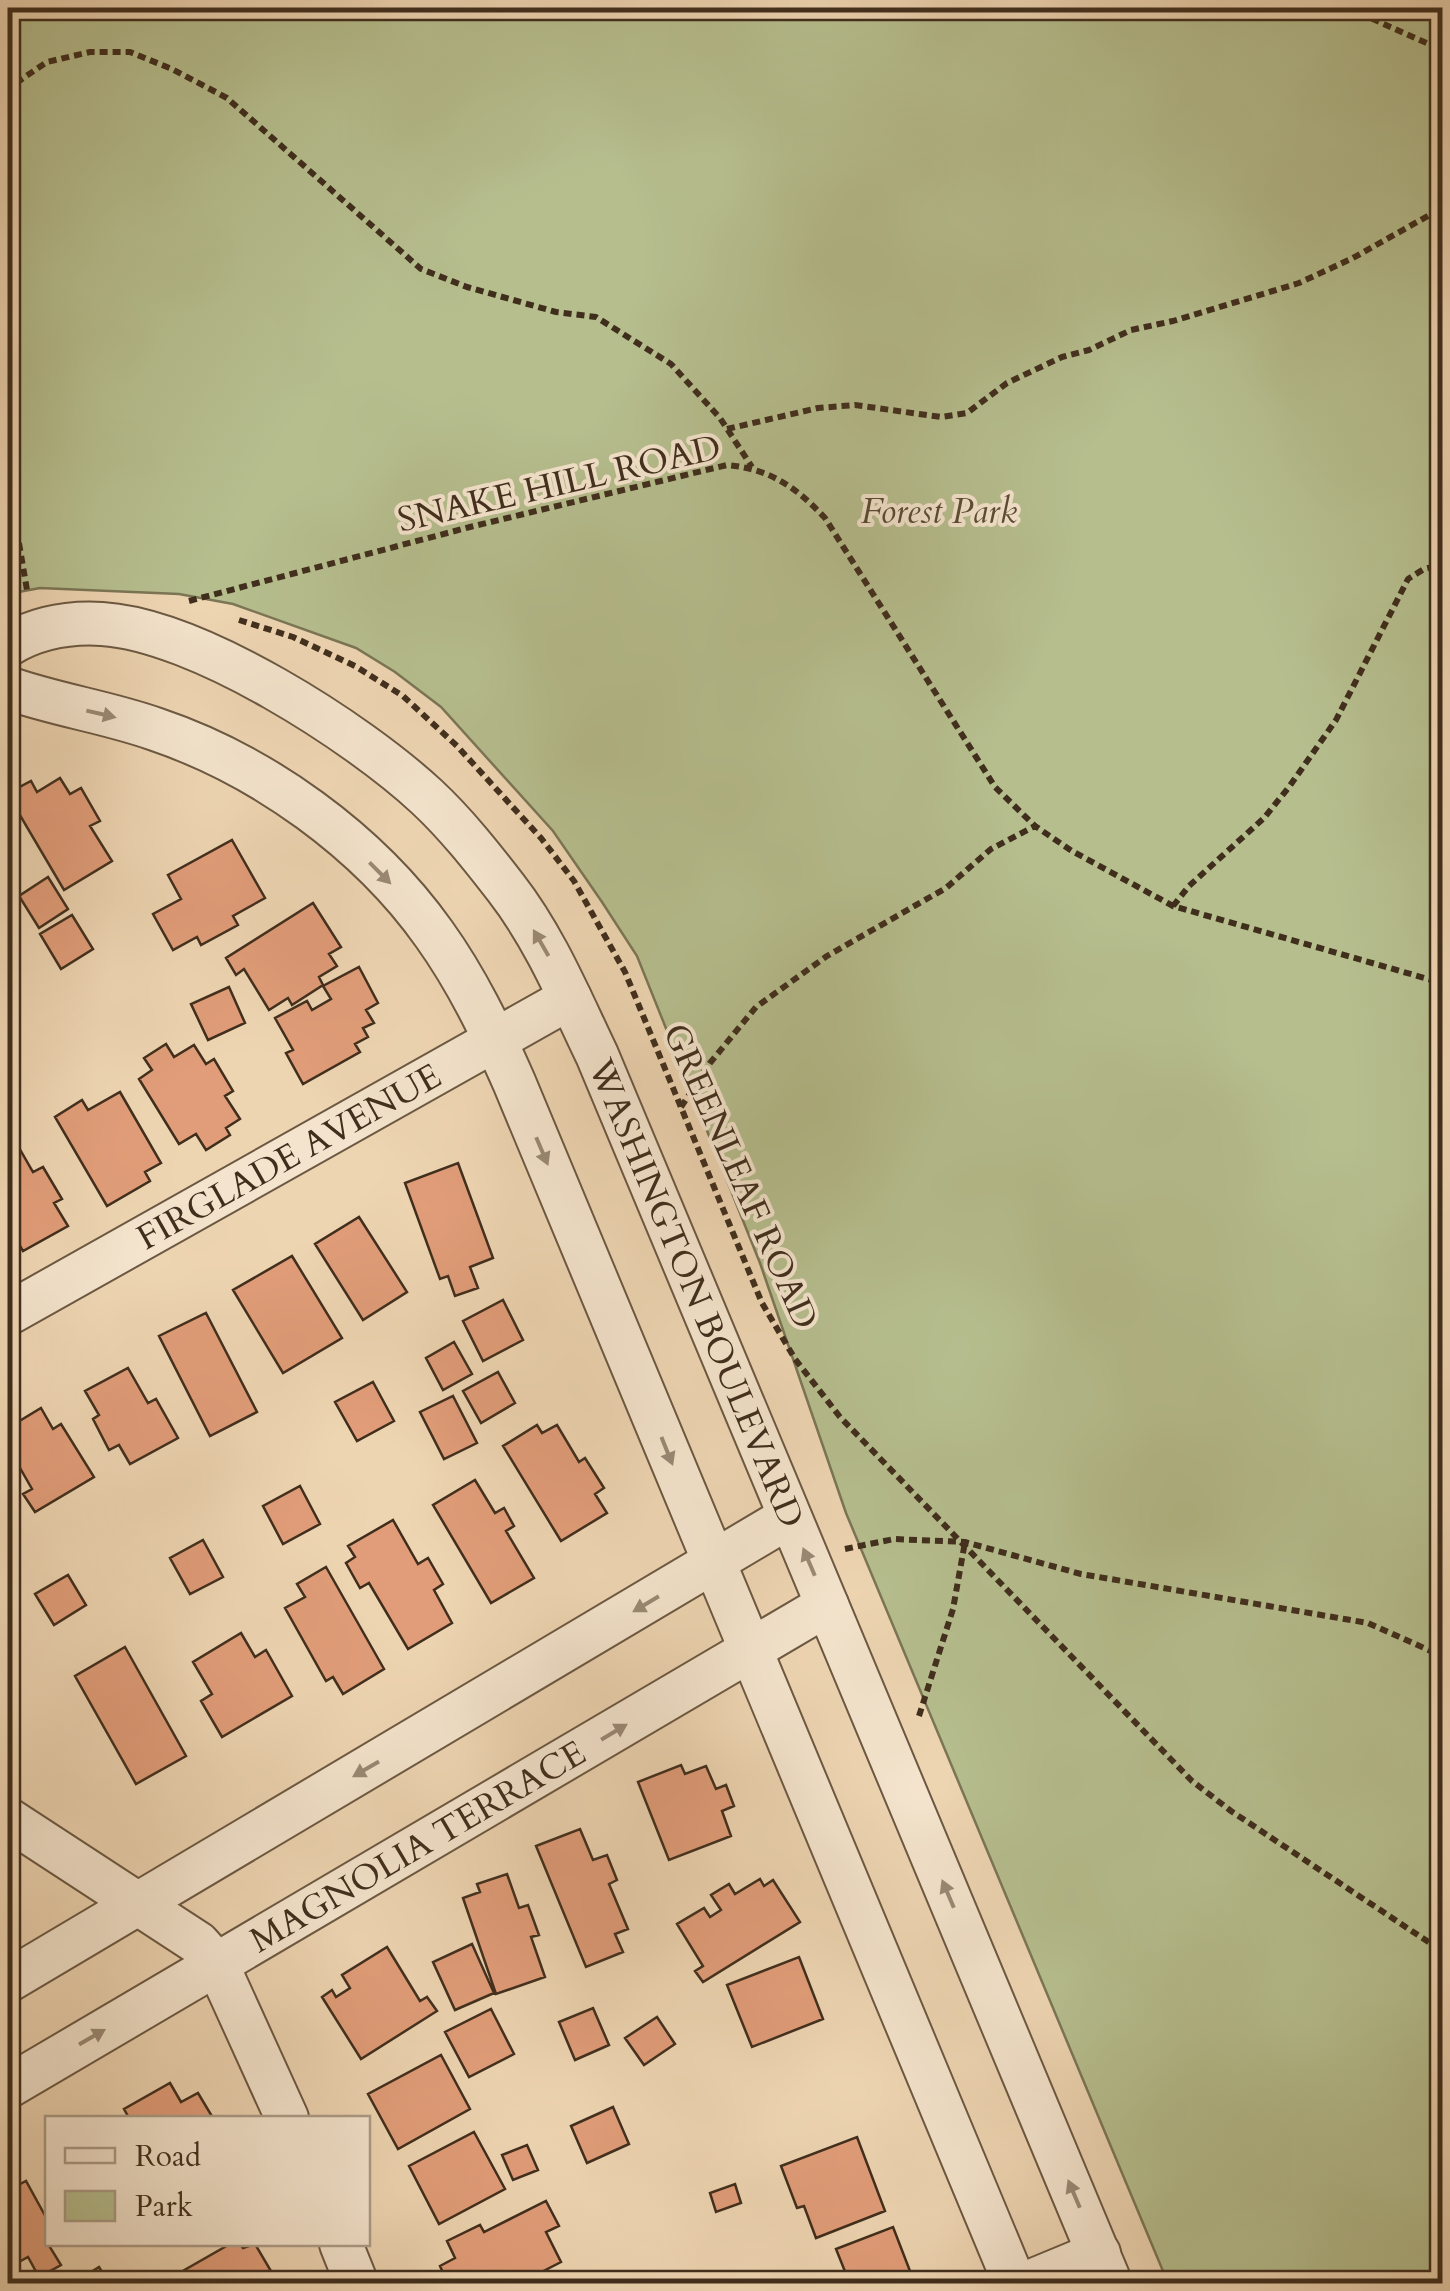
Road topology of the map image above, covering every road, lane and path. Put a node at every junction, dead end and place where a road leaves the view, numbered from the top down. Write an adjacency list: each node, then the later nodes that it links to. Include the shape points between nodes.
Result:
1 (1348, 8): 2 (path)
2 (1442, 50)
3 (8, 93): 5 (path, via 46,62 90,52 130,52 172,69 227,98 421,268 467,287 596,317 671,364)
4 (1442, 208): 5 (path, via 1299,282 1130,330 1062,357 967,413 836,407)
5 (727, 430): 6 (path)
6 (753, 468): 10 (path, SNAKE HILL ROAD, via 727,465 183,603); 14 (path, SNAKE HILL ROAD, via 778,477 826,518 995,787)
7 (8, 479): 9 (path)
8 (1442, 565): 15 (path, via 1408,579 1336,720 1290,787)
9 (28, 590)
10 (201, 608)
11 (238, 620): 19 (path, GREENLEAF ROAD, via 354,666 403,696 457,746 574,881 625,972)
12 (8, 646): 17 (street, WASHINGTON BOULEVARD, one-way to 12, via 509,892 470,844 428,798 328,721 224,664 124,627 58,625)
13 (8, 688): 18 (street, one-way to 18, via 190,742 306,808 423,920)
14 (1035, 826): 15 (path, SNAKE HILL ROAD); 19 (path, via 756,1006)
15 (1173, 906): 16 (path, SNAKE HILL ROAD)
16 (1442, 983)
17 (570, 998): 18 (street, FIRGLADE AVENUE); 21 (street, WASHINGTON BOULEVARD)
18 (495, 1039): 20 (street, FIRGLADE AVENUE); 24 (street, one-way to 24)
19 (681, 1106): 22 (path, GREENLEAF ROAD, via 762,1303 795,1358 840,1417)
20 (8, 1314)
21 (789, 1517): 23 (street, WASHINGTON BOULEVARD); 24 (street)
22 (965, 1542): 23 (path, via 894,1539); 27 (path, via 1081,1574 1368,1624); 28 (path, via 953,1609); 31 (path, GREENLEAF ROAD, via 1192,1781)
23 (808, 1559): 25 (street, WASHINGTON BOULEVARD, one-way to 23)
24 (714, 1564): 26 (street); 30 (street, one-way to 30)
25 (827, 1605): 26 (street, MAGNOLIA TERRACE); 37 (street, WASHINGTON BOULEVARD, one-way to 25)
26 (752, 1651): 32 (street, MAGNOLIA TERRACE, one-way to 26); 39 (street)
27 (1442, 1656)
28 (918, 1723)
29 (8, 1819): 30 (street)
30 (140, 1904): 32 (street); 33 (street)
31 (1442, 1951)
32 (218, 1964): 34 (street, MAGNOLIA TERRACE, one-way to 32); 35 (street)
33 (8, 1981)
34 (8, 2086)
35 (287, 2116)
36 (342, 2246): 38 (street)
37 (1105, 2268): 40 (street, WASHINGTON BOULEVARD)
38 (357, 2284)
39 (1015, 2284)
40 (1024, 2284)

